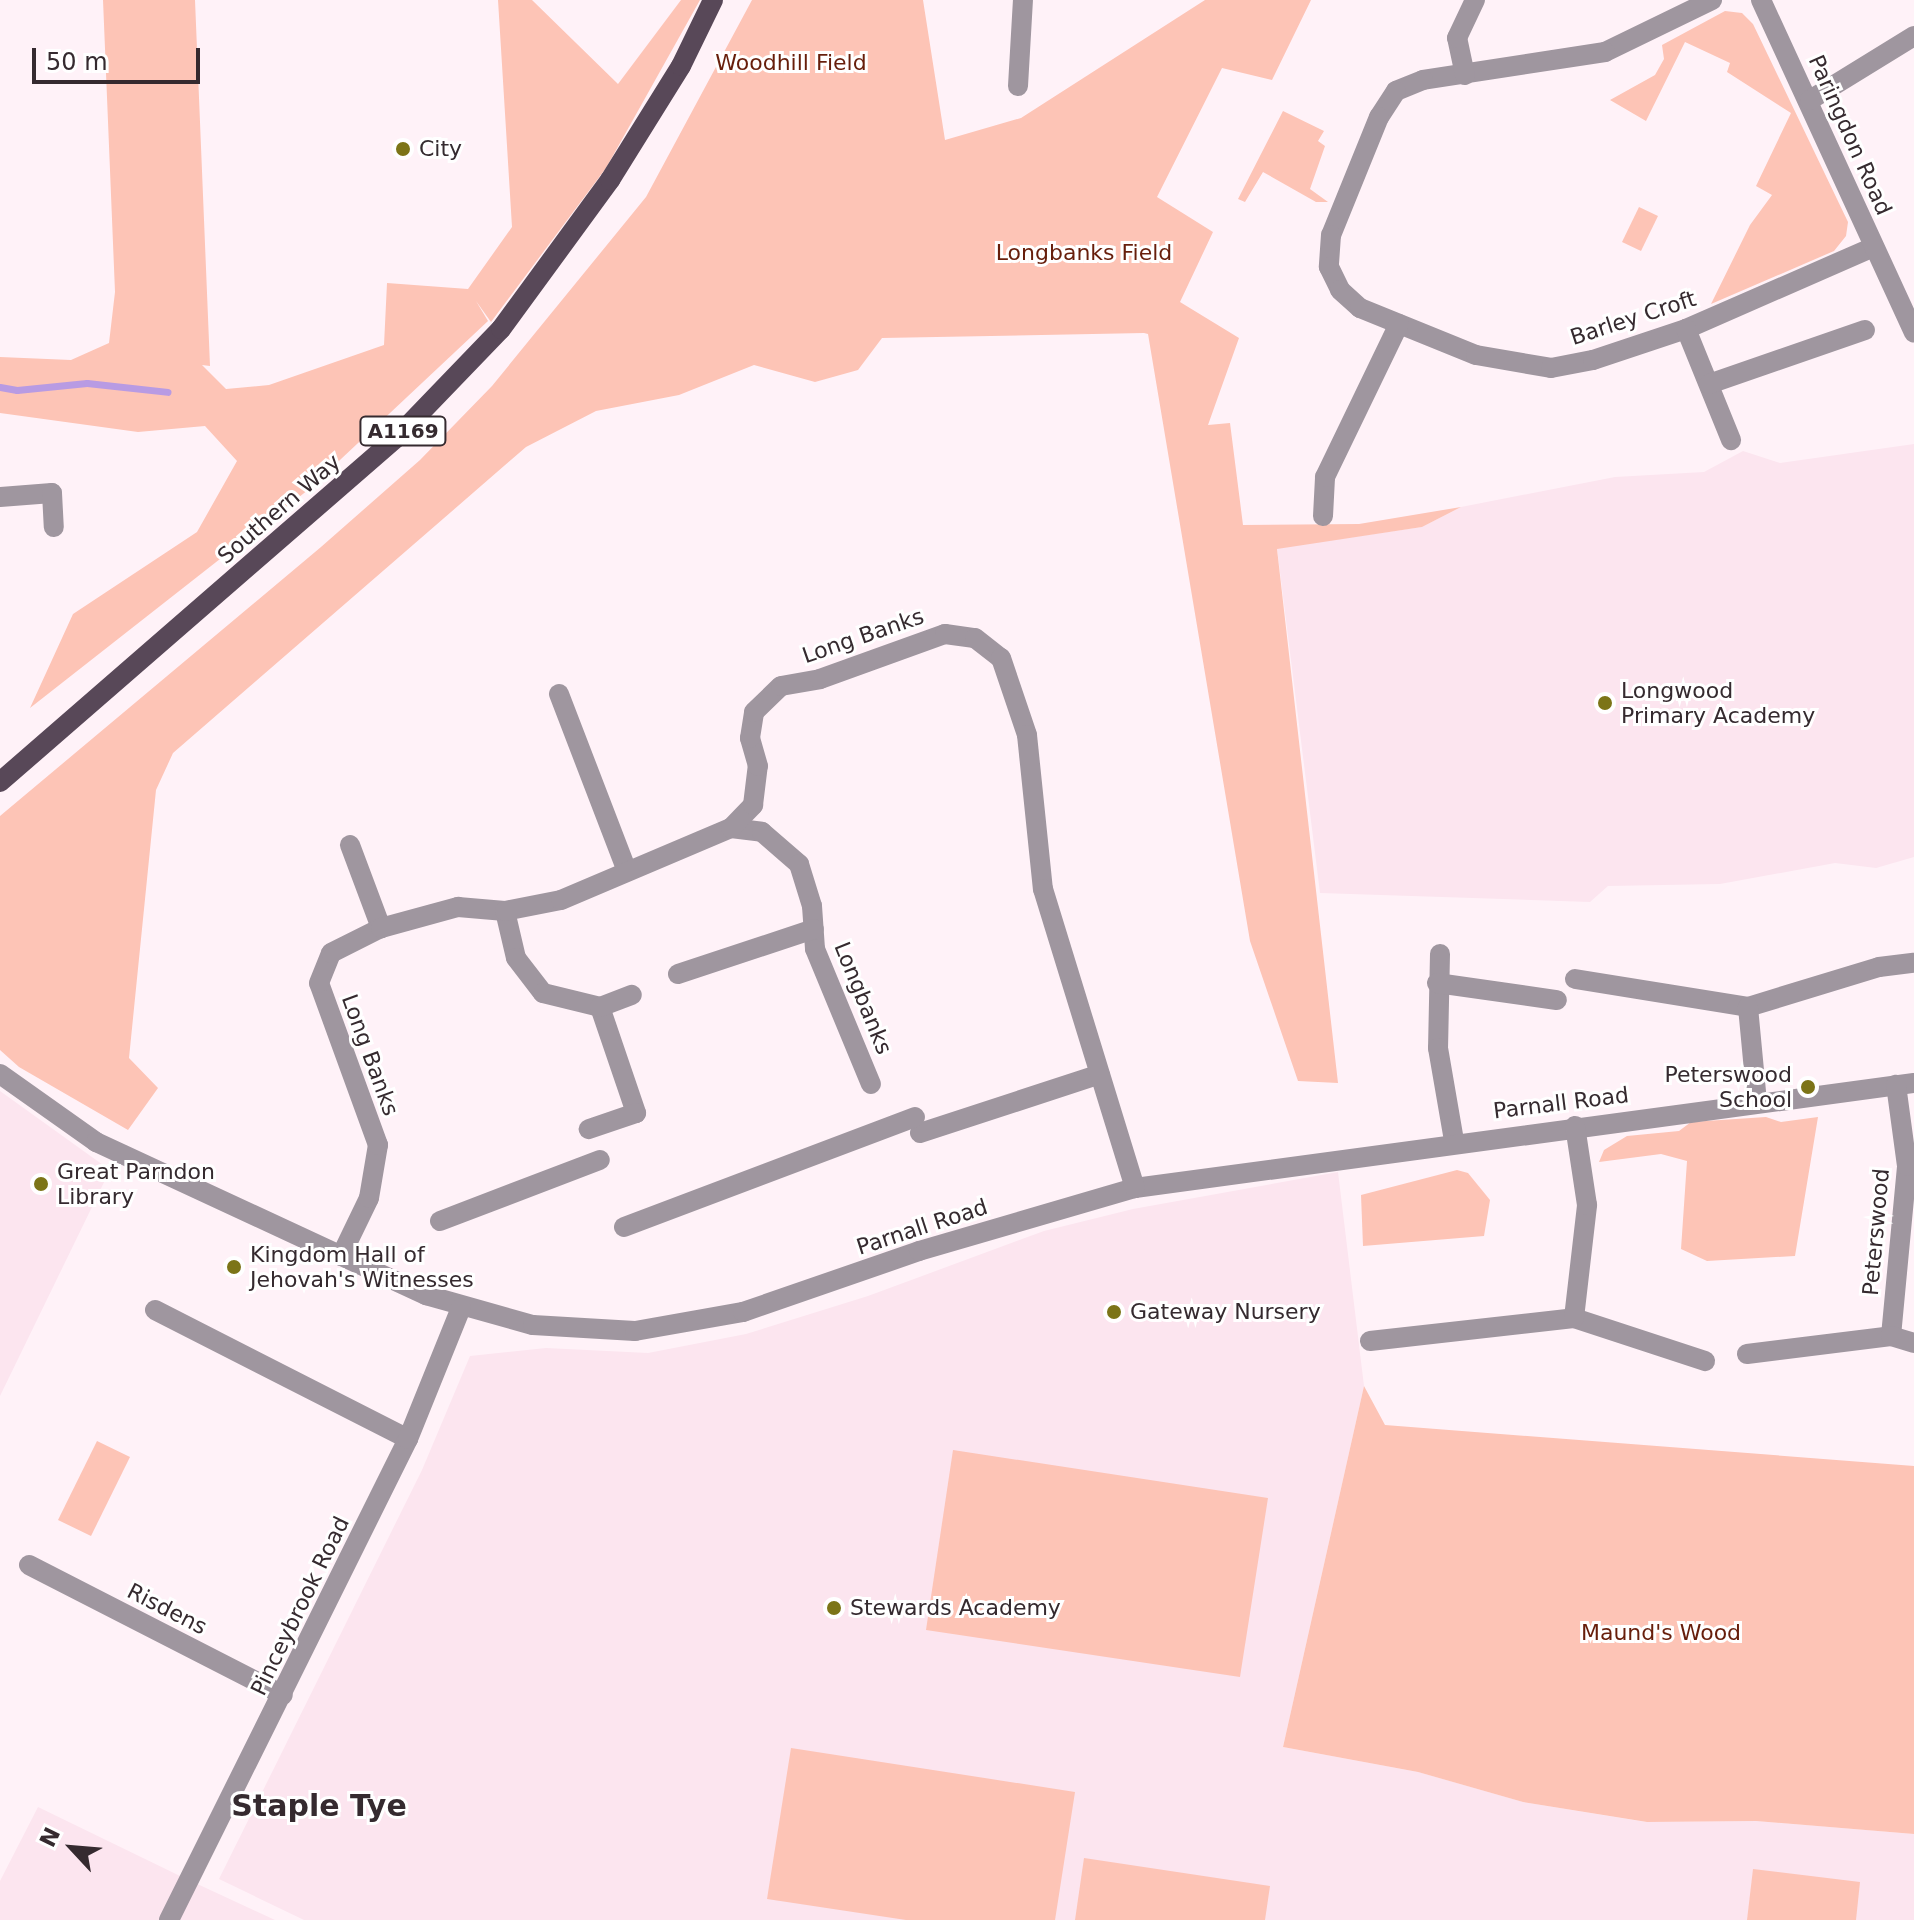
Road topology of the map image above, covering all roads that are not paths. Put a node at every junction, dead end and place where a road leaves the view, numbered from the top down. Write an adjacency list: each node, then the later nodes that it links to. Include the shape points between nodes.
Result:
1 (713, 0): 21 (main road, Southern Way / A1169, via 681,66 610,180 501,329 396,438)
2 (1023, 0): 8 (street)
3 (1475, 0): 7 (street, via 1457,38)
4 (1712, 0): 7 (street, Barley Croft, via 1605,52)
5 (1761, 0): 9 (street, Paringdon Road)
6 (1914, 36): 9 (street)
7 (1465, 75): 11 (street, Barley Croft, via 1413,82 1390,98 1331,235 1329,267 1340,290 1360,308)
8 (1018, 86)
9 (1810, 100): 10 (street, Paringdon Road)
10 (1874, 247): 12 (street, Barley Croft); 14 (street, Paringdon Road)
11 (1399, 324): 12 (street, Barley Croft, via 1495,361 1551,368); 18 (street, via 1325,477)
12 (1686, 329): 15 (street)
13 (1865, 330): 15 (street)
14 (1914, 333)
15 (1709, 384): 16 (street)
16 (1731, 440)
17 (0, 497): 19 (street, via 52,493)
18 (1323, 516)
19 (54, 527)
20 (559, 694): 24 (street)
21 (0, 782)
22 (731, 828): 24 (street, Long Banks); 27 (street, Longbanks, via 762,832 799,864); 38 (street, Long Banks, via 753,805 758,766 750,738 754,712 781,686 820,679 945,634 975,638 1001,658 1027,735 1043,889)
23 (350, 845): 26 (street)
24 (627, 871): 25 (street, Long Banks, via 561,900)
25 (505, 911): 26 (street, Long Banks, via 458,907); 35 (street, via 516,958 543,993)
26 (381, 928): 49 (street, Long Banks, via 331,953 319,983 378,1145 369,1198)
27 (814, 929): 30 (street, Longbanks); 39 (street, Longbanks, via 815,949)
28 (1440, 954): 32 (street)
29 (1914, 963): 36 (street, via 1879,967)
30 (678, 974)
31 (1575, 979): 36 (street)
32 (1437, 983): 34 (street); 44 (street, via 1438,1048)
33 (632, 995): 35 (street)
34 (1557, 1000)
35 (600, 1007): 43 (street, via 636,1113)
36 (1748, 1007): 41 (street)
37 (0, 1074): 49 (street, Parnall Road, via 96,1142)
38 (1100, 1074): 46 (street, Long Banks); 48 (street, via 917,1125)
39 (871, 1084)
40 (1905, 1084): 41 (street, Parnall Road); 53 (street, Peterswood, via 1907,1166)
41 (1757, 1102): 42 (street, Parnall Road)
42 (1575, 1126): 44 (street, Parnall Road); 52 (street, via 1587,1205)
43 (589, 1129)
44 (1454, 1141): 46 (street, Parnall Road)
45 (600, 1160): 47 (street)
46 (1135, 1188): 50 (street, Parnall Road, via 919,1251 743,1312 635,1331 533,1325)
47 (440, 1221)
48 (624, 1227)
49 (341, 1256): 50 (street, Parnall Road)
50 (461, 1308): 58 (street, Pinceybrook Road)
51 (155, 1310): 58 (street)
52 (1574, 1318): 54 (street); 57 (street)
53 (1891, 1336): 55 (street); 56 (street)
54 (1370, 1341)
55 (1914, 1343)
56 (1747, 1354)
57 (1705, 1361)
58 (408, 1439): 60 (street, Pinceybrook Road)
59 (29, 1565): 60 (street, Risdens)
60 (283, 1695): 61 (street, Pinceybrook Road)
61 (169, 1920)

